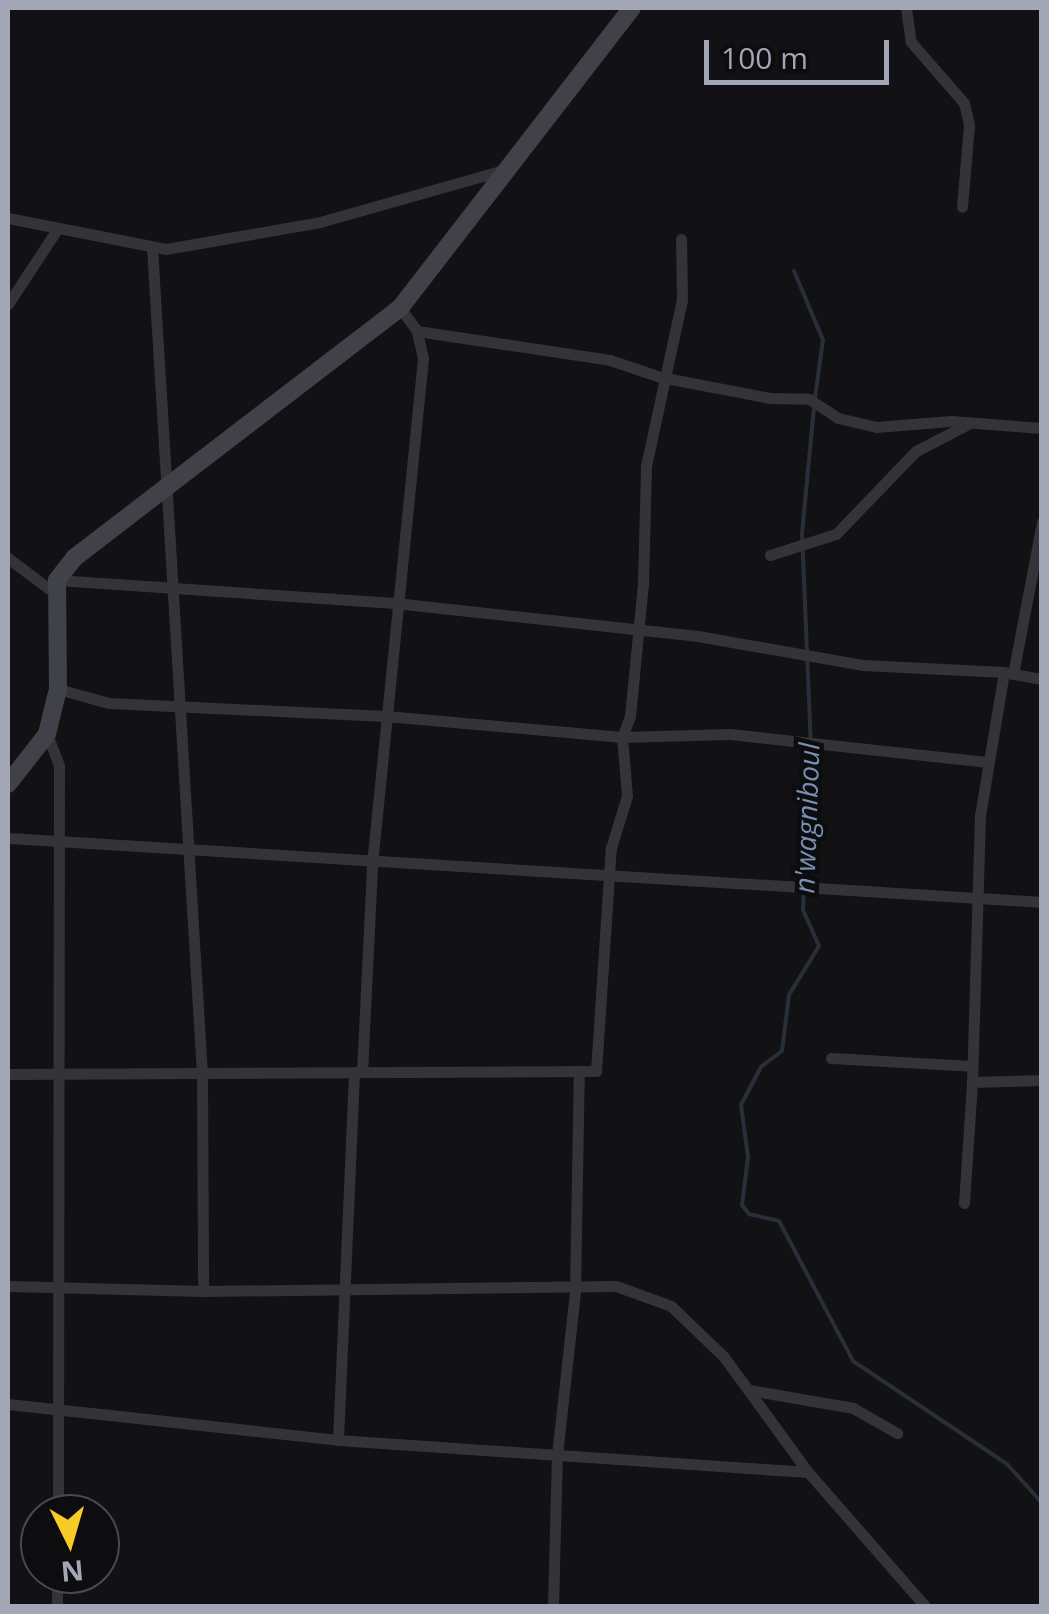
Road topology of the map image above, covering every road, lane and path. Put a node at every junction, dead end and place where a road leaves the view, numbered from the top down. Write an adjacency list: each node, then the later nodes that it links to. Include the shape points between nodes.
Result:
1 (632, 8): 3 (street)
2 (906, 8): 4 (street, via 911,42 964,102 969,125)
3 (504, 170): 8 (street, via 320,222); 10 (street)
4 (962, 207)
5 (8, 218): 6 (street)
6 (56, 231): 8 (street); 9 (street)
7 (681, 240): 12 (street, via 682,300)
8 (152, 247): 15 (street)
9 (8, 304)
10 (400, 308): 11 (street); 15 (street)
11 (417, 331): 12 (street, via 610,360); 21 (street, via 423,358)
12 (660, 377): 13 (street, via 809,398 838,418 876,428); 22 (street, via 646,466)
13 (972, 422): 14 (street); 17 (street, via 916,451 836,534)
14 (1042, 428)
15 (164, 484): 19 (street); 20 (street, via 74,558)
16 (1042, 522): 23 (street)
17 (770, 554)
18 (8, 558): 20 (street)
19 (170, 586): 20 (street); 21 (street); 26 (street)
20 (56, 587): 25 (street)
21 (396, 604): 22 (street); 27 (street)
22 (638, 630): 23 (street, via 863,665); 29 (street)
23 (1008, 673): 24 (street); 30 (street)
24 (1042, 679)
25 (58, 689): 26 (street, via 109,703); 28 (street)
26 (184, 707): 27 (street); 34 (street)
27 (386, 716): 29 (street); 35 (street)
28 (47, 734): 31 (street); 33 (street, via 59,766)
29 (622, 737): 30 (street, via 730,734); 36 (street, via 627,796)
30 (986, 762): 37 (street)
31 (8, 784)
32 (8, 838): 33 (street)
33 (60, 844): 34 (street); 45 (street)
34 (189, 850): 35 (street); 43 (street)
35 (372, 864): 36 (street); 42 (street)
36 (610, 872): 37 (street); 41 (street, via 596,1070)
37 (977, 896): 38 (street); 40 (street)
38 (1042, 902)
39 (831, 1058): 40 (street)
40 (972, 1066): 47 (street)
41 (579, 1070): 42 (street); 53 (street)
42 (358, 1072): 43 (street); 51 (street)
43 (202, 1073): 45 (street); 52 (street)
44 (8, 1074): 45 (street)
45 (56, 1075): 50 (street)
46 (1042, 1080): 47 (street)
47 (972, 1082): 48 (street)
48 (964, 1203)
49 (8, 1286): 50 (street)
50 (55, 1286): 52 (street); 56 (street)
51 (342, 1290): 52 (street); 53 (street); 58 (street)
52 (204, 1291)
53 (574, 1291): 54 (street, via 616,1286 671,1306); 59 (street)
54 (749, 1390): 57 (street, via 854,1408); 60 (street)
55 (8, 1404): 56 (street)
56 (58, 1410): 58 (street); 61 (street)
57 (897, 1432)
58 (338, 1440): 59 (street)
59 (557, 1455): 60 (street); 62 (street)
60 (808, 1472): 63 (street)
61 (58, 1494)
62 (554, 1606)
63 (925, 1606)

